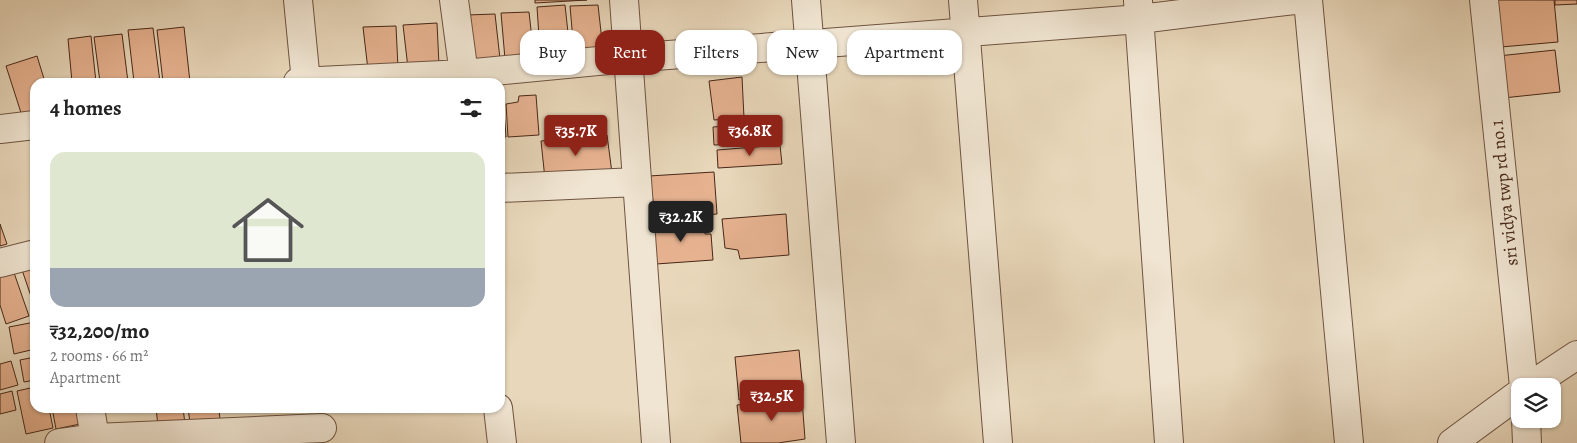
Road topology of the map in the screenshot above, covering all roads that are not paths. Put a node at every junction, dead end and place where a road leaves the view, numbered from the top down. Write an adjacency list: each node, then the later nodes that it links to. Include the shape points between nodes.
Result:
1 (298, 0): 19 (street)
2 (454, 0): 20 (street)
3 (624, 0): 10 (street)
4 (806, 0): 11 (street)
5 (963, 0): 12 (street)
6 (1294, 0): 9 (street)
7 (1308, 0): 42 (street)
8 (1484, 0): 28 (street, sri vidya twp rd no.1)
9 (1139, 9): 12 (street); 41 (street)
10 (627, 30)
11 (808, 30)
12 (965, 31): 13 (street); 40 (street)
13 (837, 42)
14 (767, 47): 15 (street)
15 (665, 55)
16 (595, 62): 20 (street)
17 (630, 75): 23 (street)
18 (811, 75): 39 (street)
19 (303, 78)
20 (464, 78)
21 (30, 126): 22 (street)
22 (0, 129)
23 (637, 182): 24 (street); 38 (street)
24 (505, 188)
25 (30, 255): 26 (street)
26 (0, 263)
27 (1577, 355): 29 (street)
28 (1523, 378)
29 (1542, 378)
30 (1511, 400): 43 (street)
31 (91, 413): 35 (street)
32 (499, 413): 37 (street)
33 (322, 426): 35 (street)
34 (1526, 428): 44 (street)
35 (95, 438): 36 (street)
36 (59, 443)
37 (502, 443)
38 (656, 443)
39 (840, 443)
40 (998, 443)
41 (1169, 443)
42 (1350, 443)
43 (1452, 443)
44 (1527, 443)

